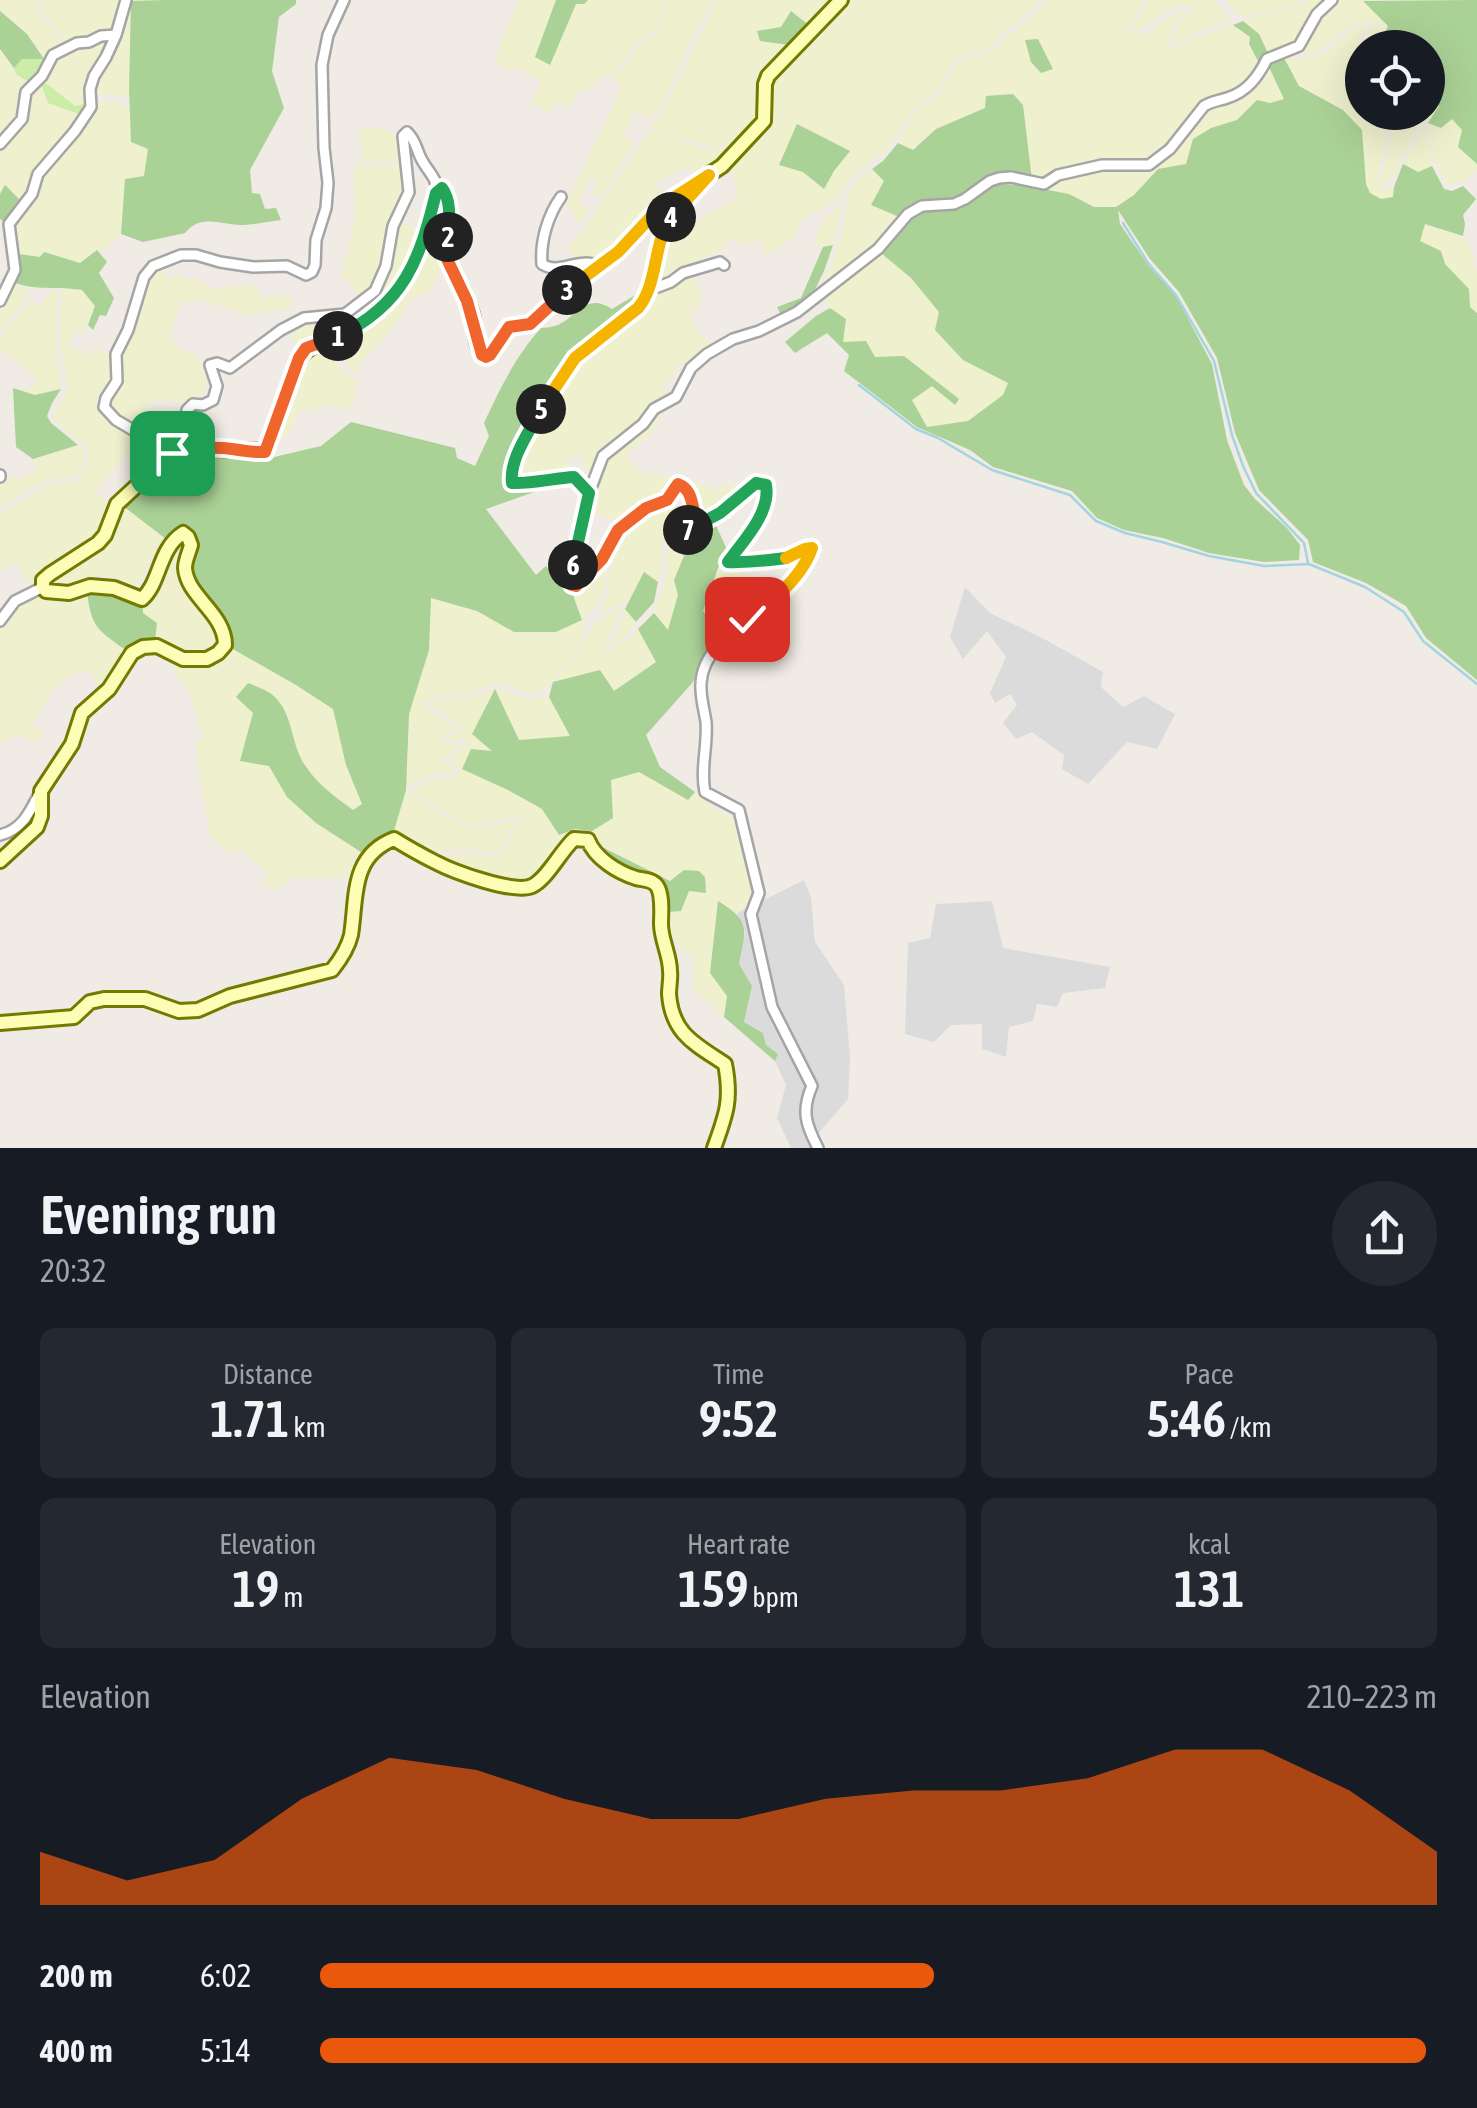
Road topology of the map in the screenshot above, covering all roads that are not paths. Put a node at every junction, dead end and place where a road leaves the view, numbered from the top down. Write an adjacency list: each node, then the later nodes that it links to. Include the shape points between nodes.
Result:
1 (126, 0): 5 (street)
2 (344, 0): 15 (street, via 322,65 328,184 312,272 182,255 144,276 104,407)
3 (841, 0): 7 (main road, via 768,76 764,120)
4 (1332, 0): 16 (street, via 1299,46 1267,59 1234,96 1204,106 1149,165 1102,164 1044,184 999,178 954,204 908,214 878,249 797,312 733,339 691,368 676,397 604,456)
5 (116, 36): 6 (street, via 77,42 53,55 26,92 22,118); 13 (street, via 94,76 86,115 38,174 9,224 14,270)
6 (0, 144)
7 (709, 175): 11 (main road, via 661,206); 12 (street, via 667,222)
8 (436, 193): 11 (main road, via 442,188 448,196 447,259 486,357 509,327 530,324); 14 (street, via 434,177 407,132 402,136 409,192 392,226 375,291 345,314 304,318 281,330 230,368 210,365 212,400 193,404); 15 (main road, via 422,249 402,287 364,323 306,348 265,452)
9 (562, 197): 11 (street, via 552,210 542,264)
10 (724, 265): 12 (street, via 697,268 658,287)
11 (599, 266)
12 (648, 284): 16 (street, via 638,308 575,358 510,476 520,484 574,477)
13 (0, 302)
14 (186, 422)
15 (172, 453): 17 (main road, via 118,504 106,535 50,574)
16 (589, 493): 24 (street, via 573,567 576,586 618,530 667,500 678,484 690,493 694,511 678,525 683,531 720,513 756,483 766,485 754,527 728,562 786,558 812,548 788,584 718,644 701,683 704,792 739,810 759,892 751,914 772,1007 812,1086 805,1102 807,1127)
17 (43, 587): 18 (street, via 15,601); 19 (main road, via 114,588 142,598 183,533 192,545 186,574 225,634 224,646 208,659 183,659 157,646 132,653 109,689 82,714 72,744)
18 (0, 621)
19 (41, 791): 20 (street, via 20,826); 21 (main road, via 37,827)
20 (0, 834)
21 (0, 861)
22 (0, 1023): 23 (main road, via 74,1017 104,999 198,1010 332,970 351,935 364,866 394,839 460,872 522,889 536,885 574,840 588,840 617,870 659,888 672,1014 696,1047 725,1064 728,1109)
23 (714, 1148)
24 (818, 1148)

